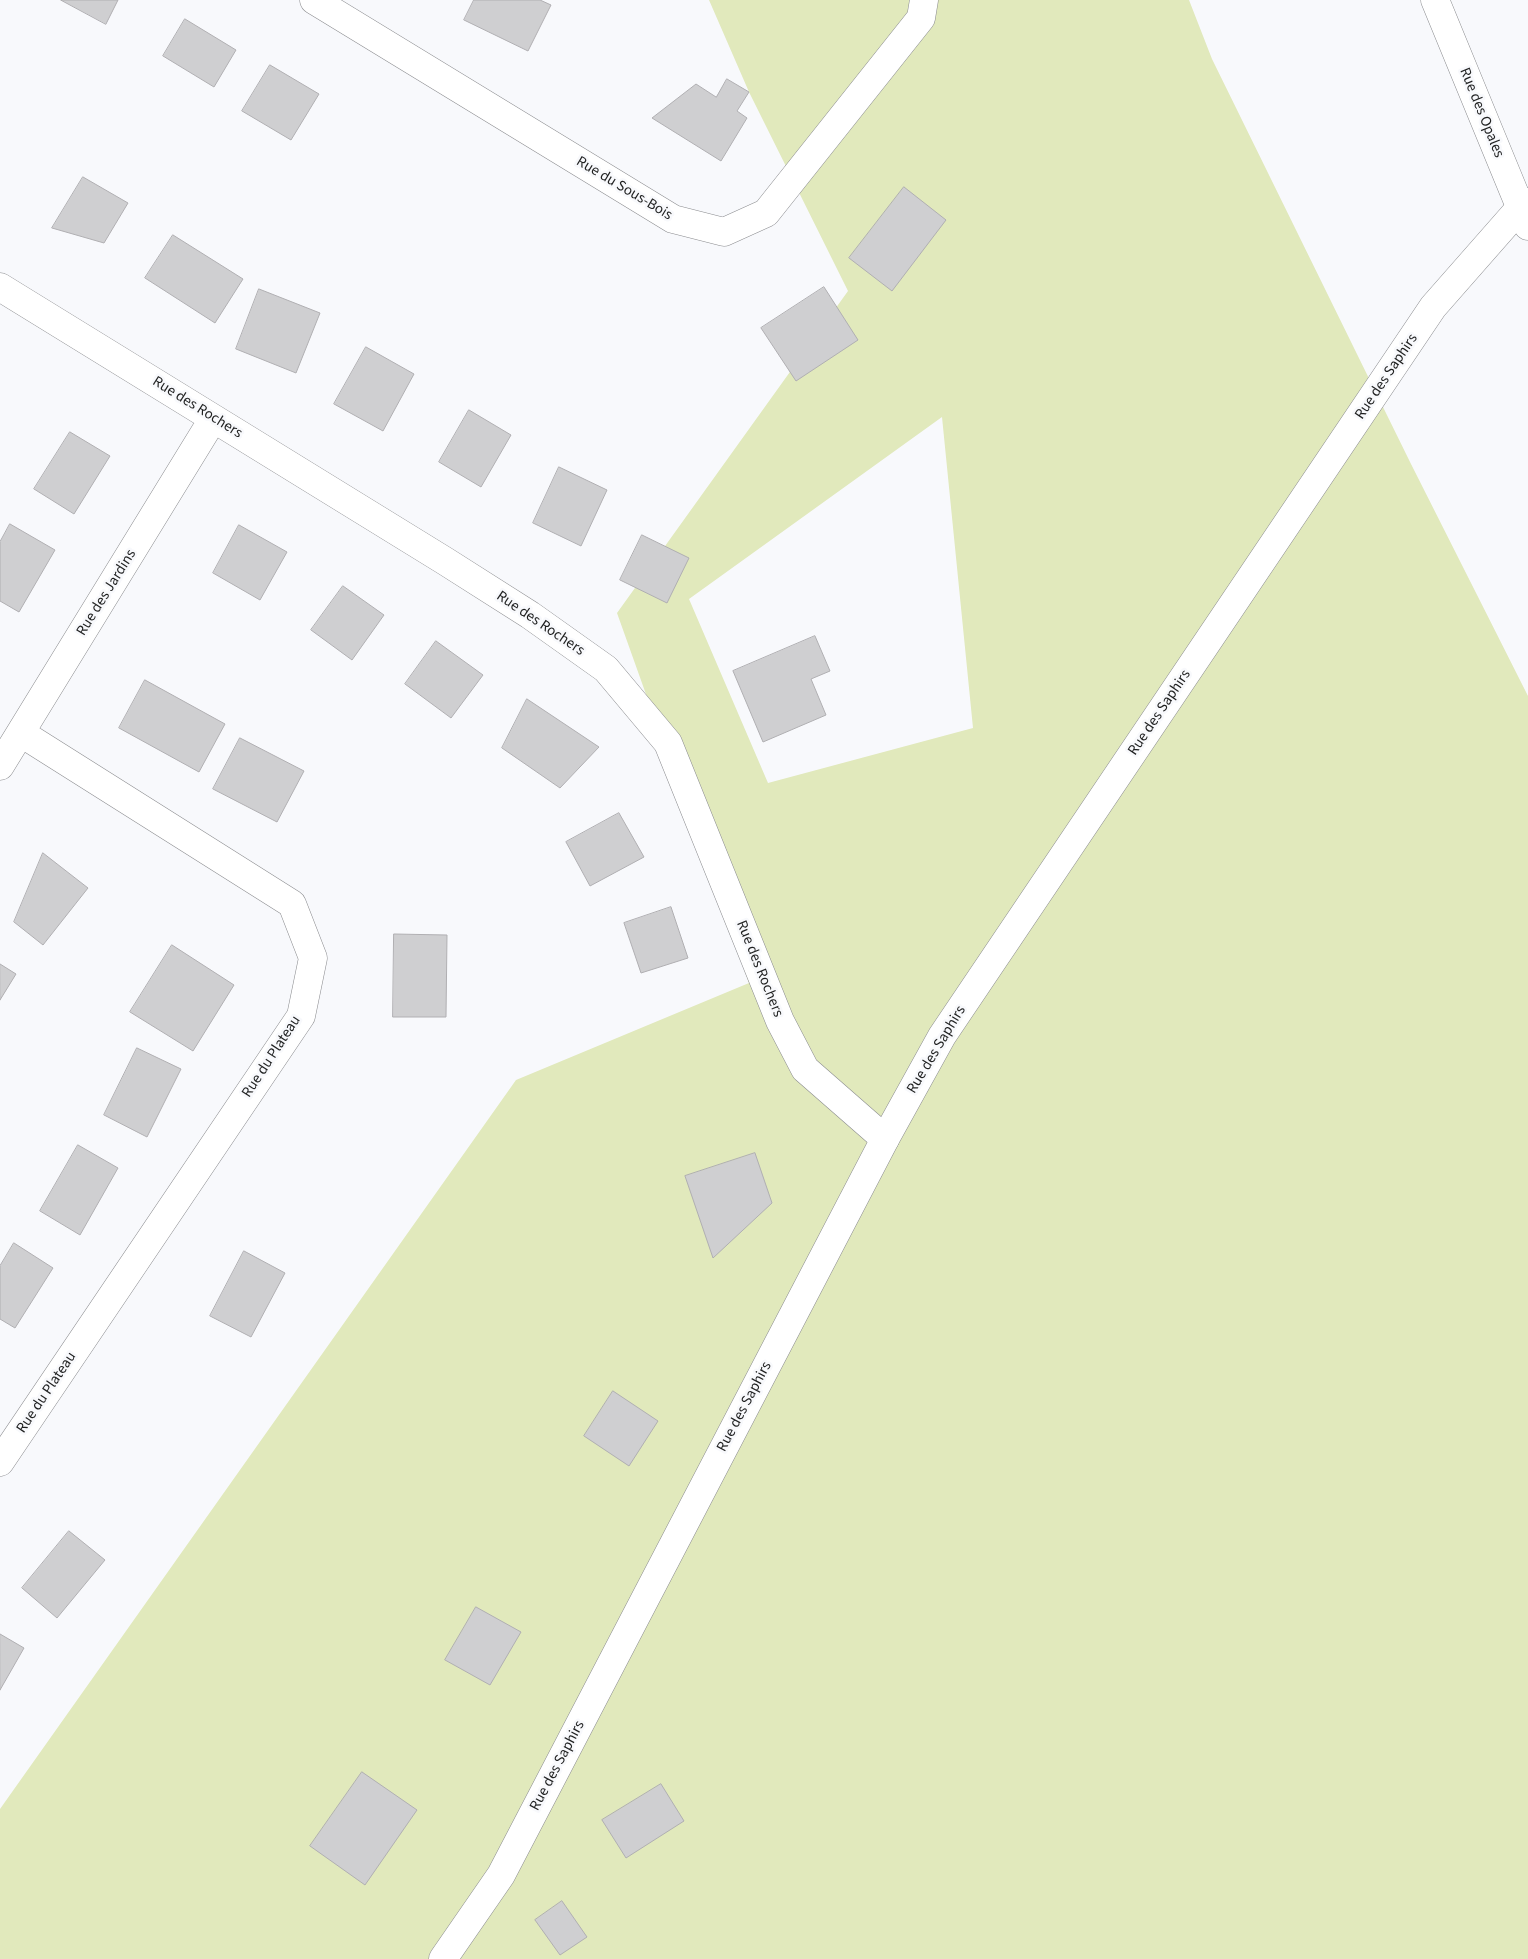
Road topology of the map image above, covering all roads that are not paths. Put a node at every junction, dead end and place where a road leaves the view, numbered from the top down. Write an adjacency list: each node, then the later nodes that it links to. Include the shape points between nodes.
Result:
1 (314, 0): 2 (street, Rue du Sous-Bois, via 673,219 724,232 766,213 920,18)
2 (924, 0)
3 (1435, 0): 4 (street, Rue des Opales)
4 (1525, 212): 9 (street, Rue des Saphirs, via 1434,308 942,1036)
5 (0, 287): 6 (street, Rue des Rochers)
6 (214, 419): 7 (street, Rue des Jardins); 9 (street, Rue des Rochers, via 530,615 606,669 668,744 780,1021 805,1070)
7 (21, 733): 8 (street, Rue des Jardins); 10 (street, Rue du Plateau, via 292,904 313,958 301,1016)
8 (0, 766)
9 (885, 1138): 11 (street, Rue des Saphirs, via 501,1875)
10 (0, 1462)
11 (443, 1959)

